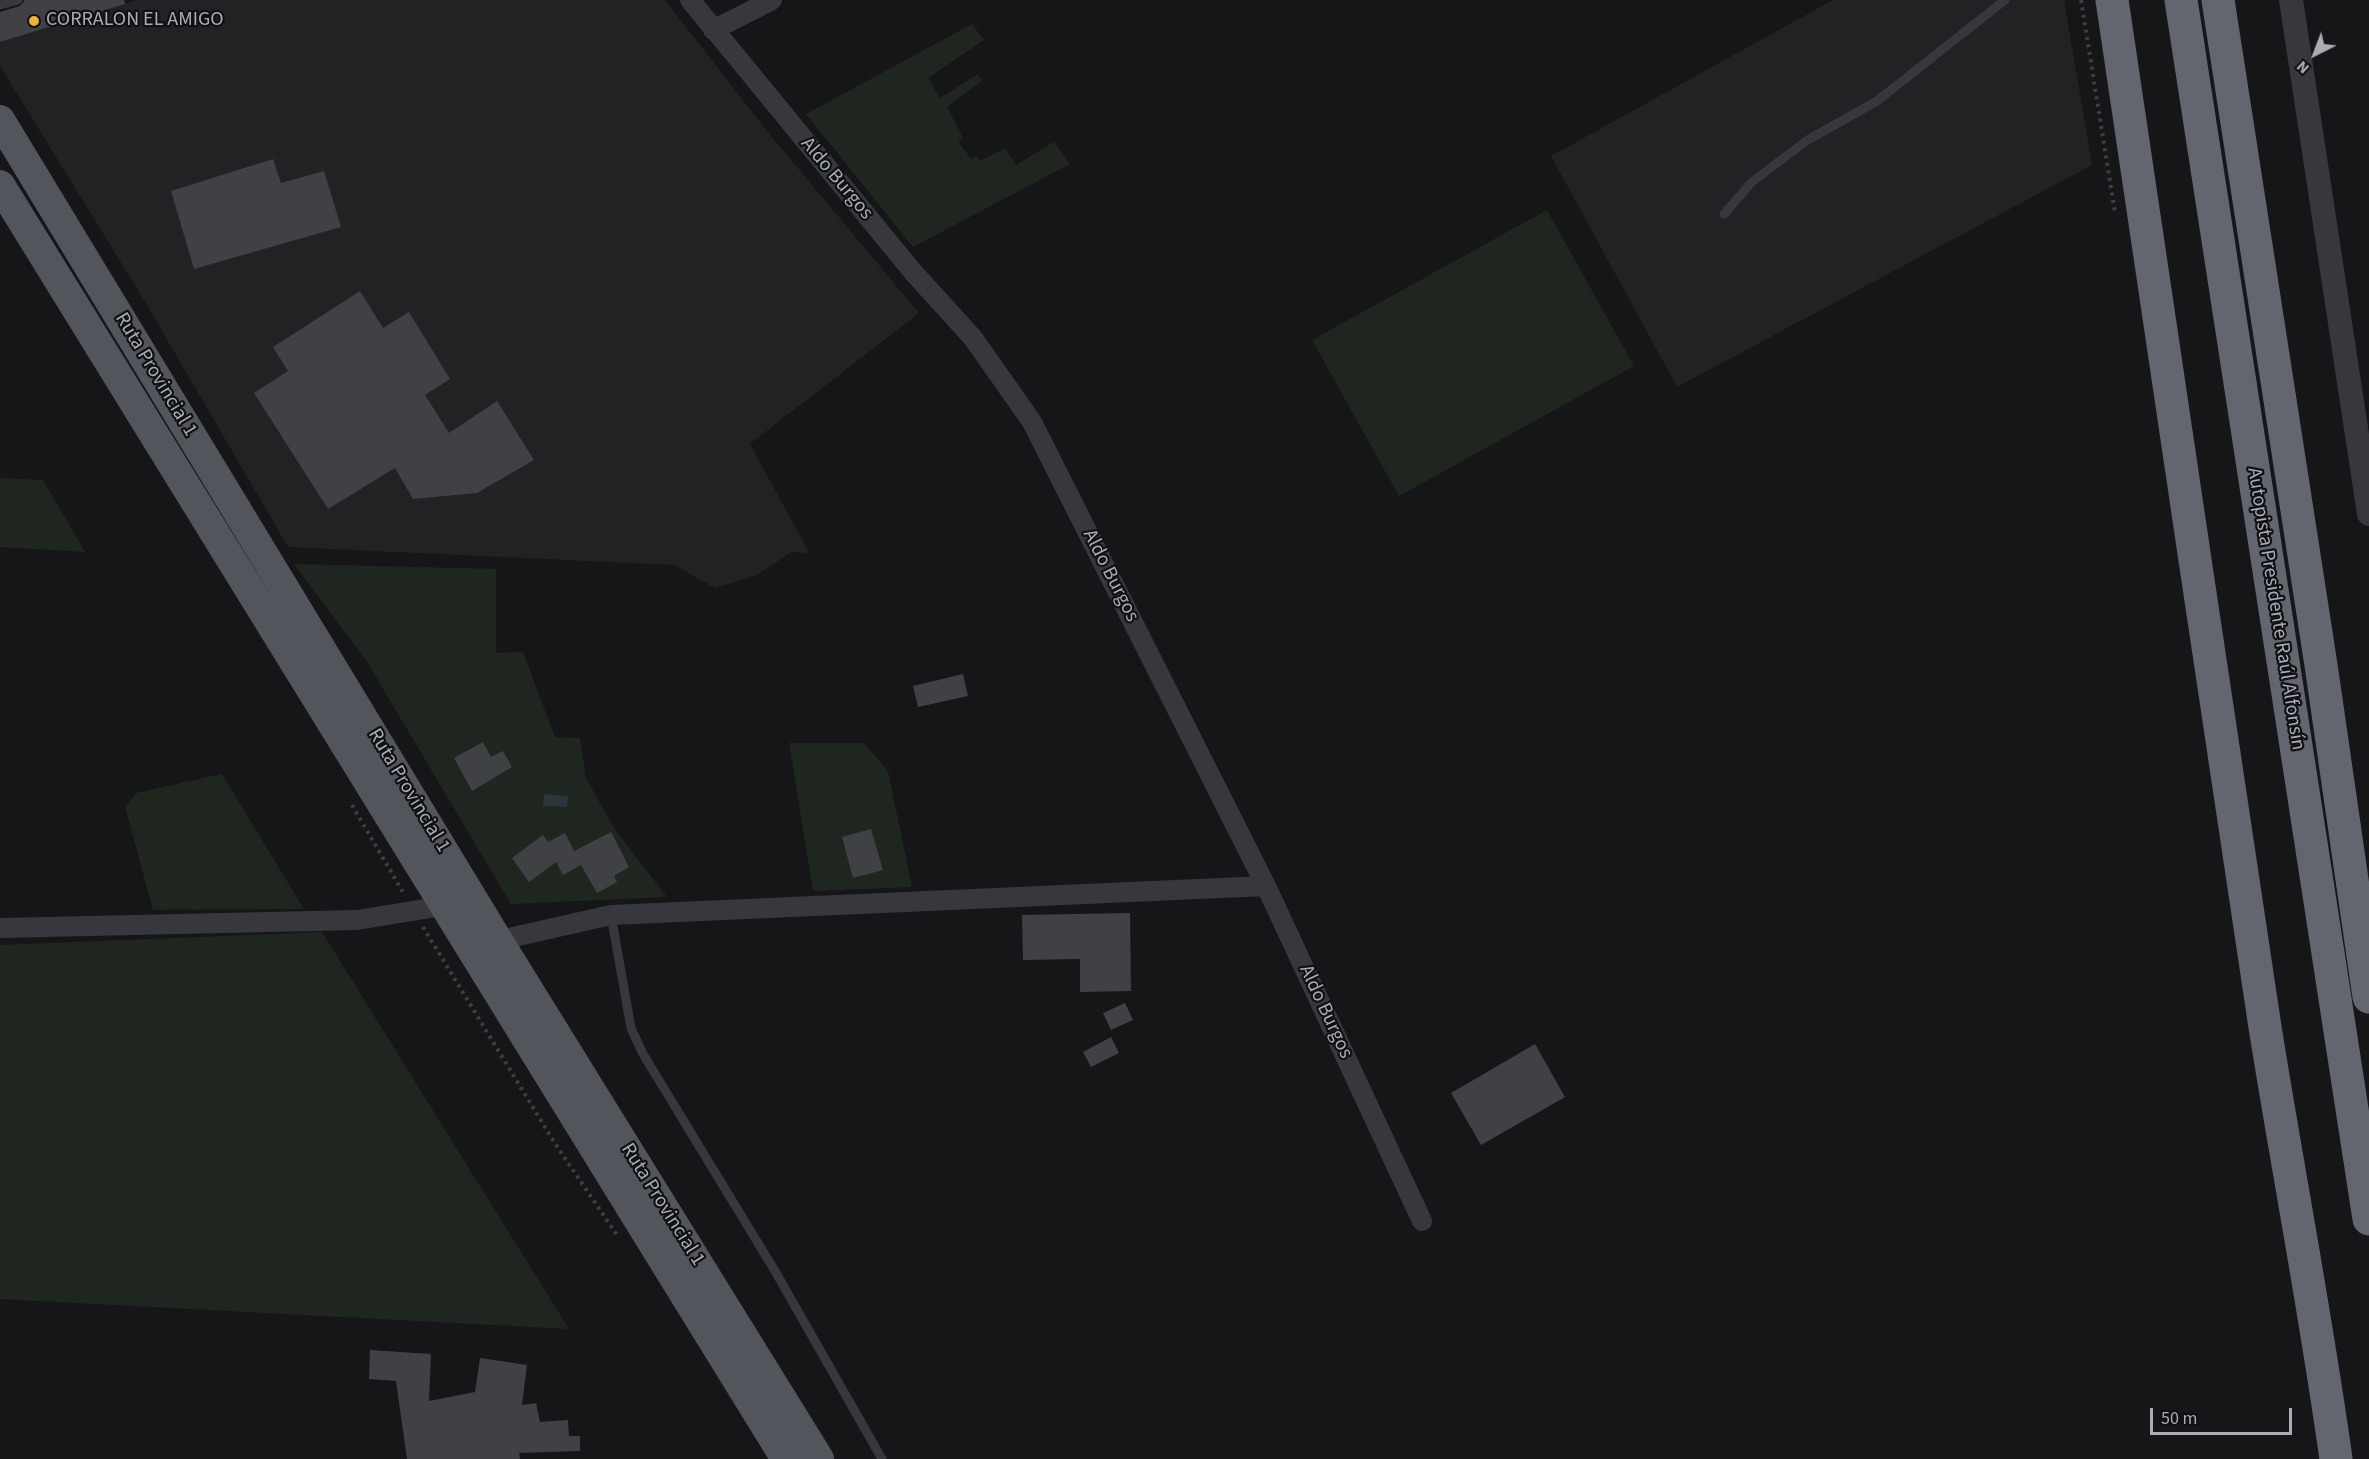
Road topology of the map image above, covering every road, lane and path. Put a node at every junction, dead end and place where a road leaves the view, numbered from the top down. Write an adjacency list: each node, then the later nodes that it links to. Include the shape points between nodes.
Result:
1 (18, 0): 9 (lane)
2 (690, 0): 10 (street, Aldo Burgos)
3 (772, 0): 10 (street)
4 (2005, 0): 13 (lane, via 1877,101 1806,141 1752,182)
5 (2112, 0): 29 (highway, via 2191,546)
6 (2181, 0): 23 (highway, Autopista Presidente Raúl Alfonsín)
7 (2218, 0): 22 (highway, Autopista Presidente Raúl Alfonsín)
8 (2291, 0): 14 (street)
9 (0, 5)
10 (713, 30): 15 (street, Aldo Burgos, via 913,272 973,338 1032,422)
11 (0, 120): 16 (main road, Ruta Provincial 1)
12 (0, 185): 17 (main road, Ruta Provincial 1)
13 (1724, 214)
14 (2369, 514)
15 (1266, 886): 19 (street); 24 (street, Aldo Burgos)
16 (474, 899): 17 (street); 21 (main road, Ruta Provincial 1)
17 (445, 907): 18 (street); 21 (main road, Ruta Provincial 1)
18 (415, 913): 20 (street, via 357,920); 25 (path, via 542,1124)
19 (611, 915): 21 (street); 28 (lane, via 631,1028 643,1054 775,1271)
20 (0, 928)
21 (484, 944): 26 (main road, Ruta Provincial 1); 27 (main road, Ruta Provincial 1)
22 (2369, 997)
23 (2369, 1219)
24 (1422, 1221)
25 (623, 1244)
26 (786, 1459)
27 (819, 1459)
28 (882, 1459)
29 (2336, 1459)

